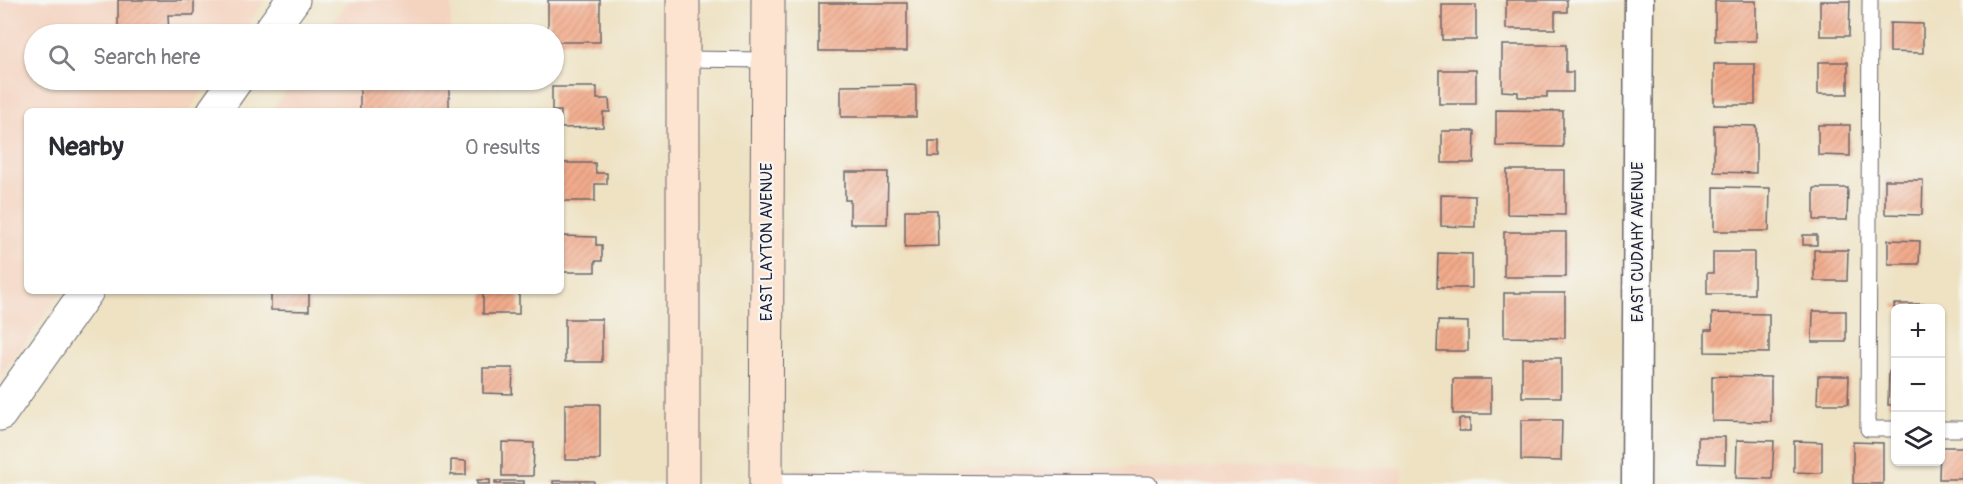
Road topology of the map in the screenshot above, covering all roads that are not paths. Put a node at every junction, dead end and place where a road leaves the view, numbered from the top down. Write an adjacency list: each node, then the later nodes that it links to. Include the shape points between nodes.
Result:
1 (292, 0): 6 (street)
2 (683, 0): 7 (main road)
3 (768, 0): 8 (main road, EAST LAYTON AVENUE)
4 (1639, 0): 19 (street, EAST CUDAHY AVENUE)
5 (1870, 0): 13 (lane, via 1868,429)
6 (275, 24)
7 (683, 59): 8 (lane); 17 (main road)
8 (768, 60): 16 (main road, EAST LAYTON AVENUE)
9 (229, 90): 10 (street)
10 (216, 108)
11 (85, 294): 12 (street)
12 (0, 414)
13 (1891, 429)
14 (1945, 429): 15 (lane)
15 (1963, 429)
16 (766, 483): 18 (lane)
17 (683, 484)
18 (1149, 484)
19 (1636, 484)

